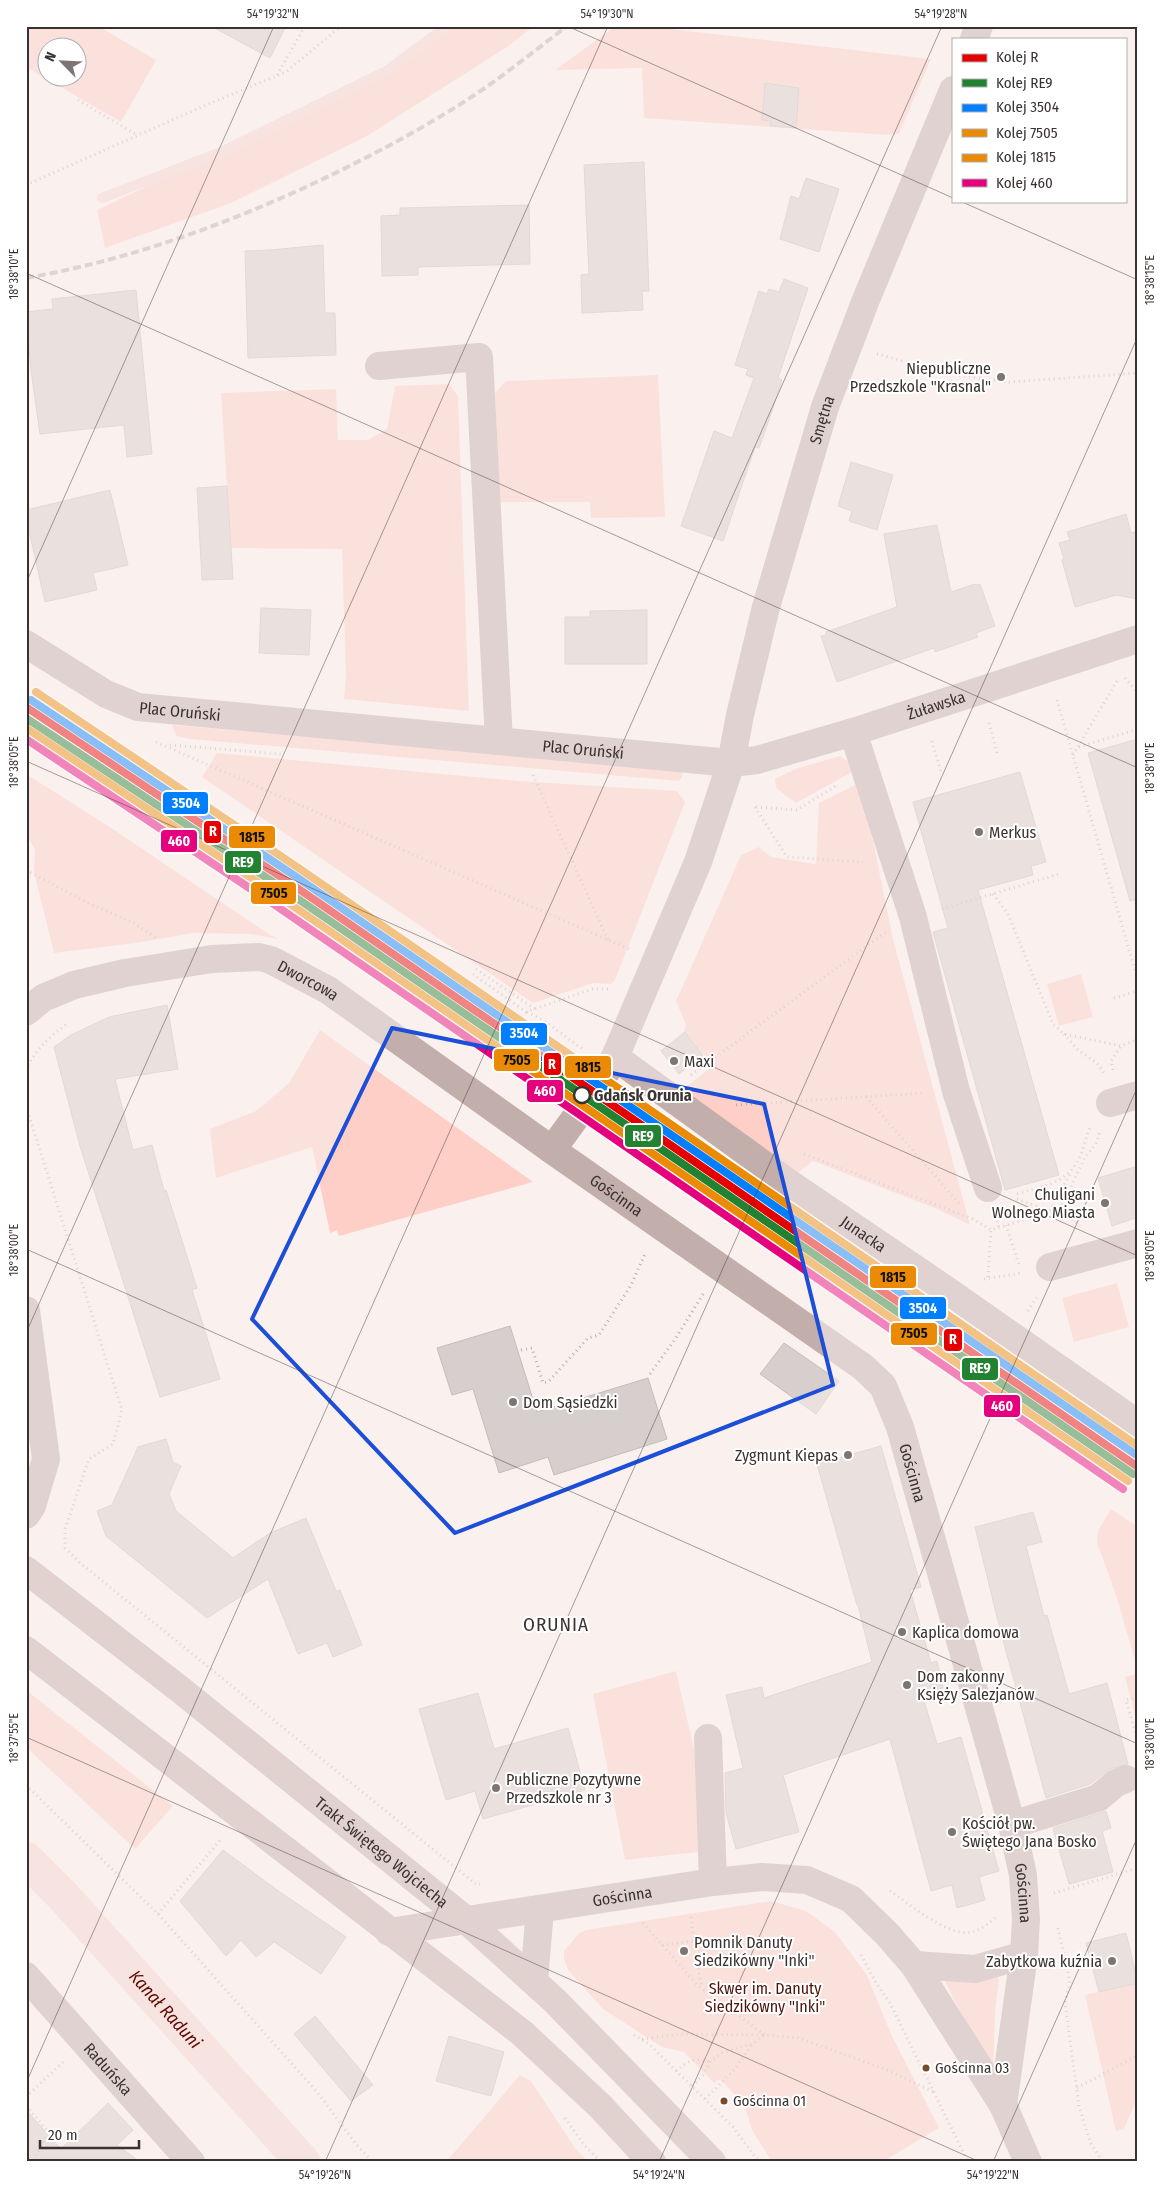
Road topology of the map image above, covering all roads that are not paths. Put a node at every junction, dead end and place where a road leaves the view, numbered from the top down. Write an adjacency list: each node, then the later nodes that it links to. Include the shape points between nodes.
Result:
1 (979, 26): 2 (street)
2 (974, 38)
3 (952, 92): 9 (street, Smętna, via 865,302 826,407 766,607)
4 (380, 366): 8 (street, via 479,357)
5 (1138, 640): 7 (street, Żuławska)
6 (26, 644): 8 (street, Plac Oruński, via 106,694 138,707)
7 (853, 732): 9 (street, Żuławska, via 757,760); 15 (street, via 913,917 956,1091)
8 (499, 741): 9 (street, Plac Oruński)
9 (731, 763): 11 (street, via 698,862)
10 (26, 1012): 14 (street, Dworcowa, via 43,998 74,985 125,973 212,959 259,957 271,960 328,990)
11 (615, 1057): 14 (street); 19 (street, Junacka, via 789,1183)
12 (1138, 1095): 13 (street)
13 (1110, 1102)
14 (552, 1150): 25 (street, Gościnna, via 863,1367 883,1386 900,1426)
15 (999, 1192)
16 (1138, 1243): 17 (street)
17 (1050, 1267)
18 (26, 1310): 20 (street, via 46,1459 32,1506)
19 (1138, 1424)
20 (26, 1515)
21 (26, 1570): 28 (main road, Trakt Świętego Wojciecha)
22 (26, 1650): 29 (main road)
23 (708, 1738): 26 (street)
24 (1126, 1779): 25 (street, via 1098,1798)
25 (1012, 1825): 30 (street, Gościnna, via 1023,1875)
26 (713, 1882): 27 (street, Gościnna); 31 (street, Gościnna, via 762,1877 807,1880 851,1900)
27 (540, 1909): 28 (street, Gościnna); 33 (street)
28 (466, 1920): 29 (street, Gościnna); 33 (main road, Trakt Świętego Wojciecha)
29 (390, 1932): 36 (main road, via 522,2033 600,2106)
30 (1024, 1955): 31 (street, via 975,1969); 34 (street, Gościnna)
31 (914, 1965): 34 (street, Gościnna)
32 (26, 1976): 35 (street, Raduńska)
33 (534, 1981): 37 (main road, Trakt Świętego Wojciecha)
34 (1003, 2105): 38 (street, Gościnna)
35 (191, 2162)
36 (652, 2162)
37 (712, 2162)
38 (1028, 2162)

